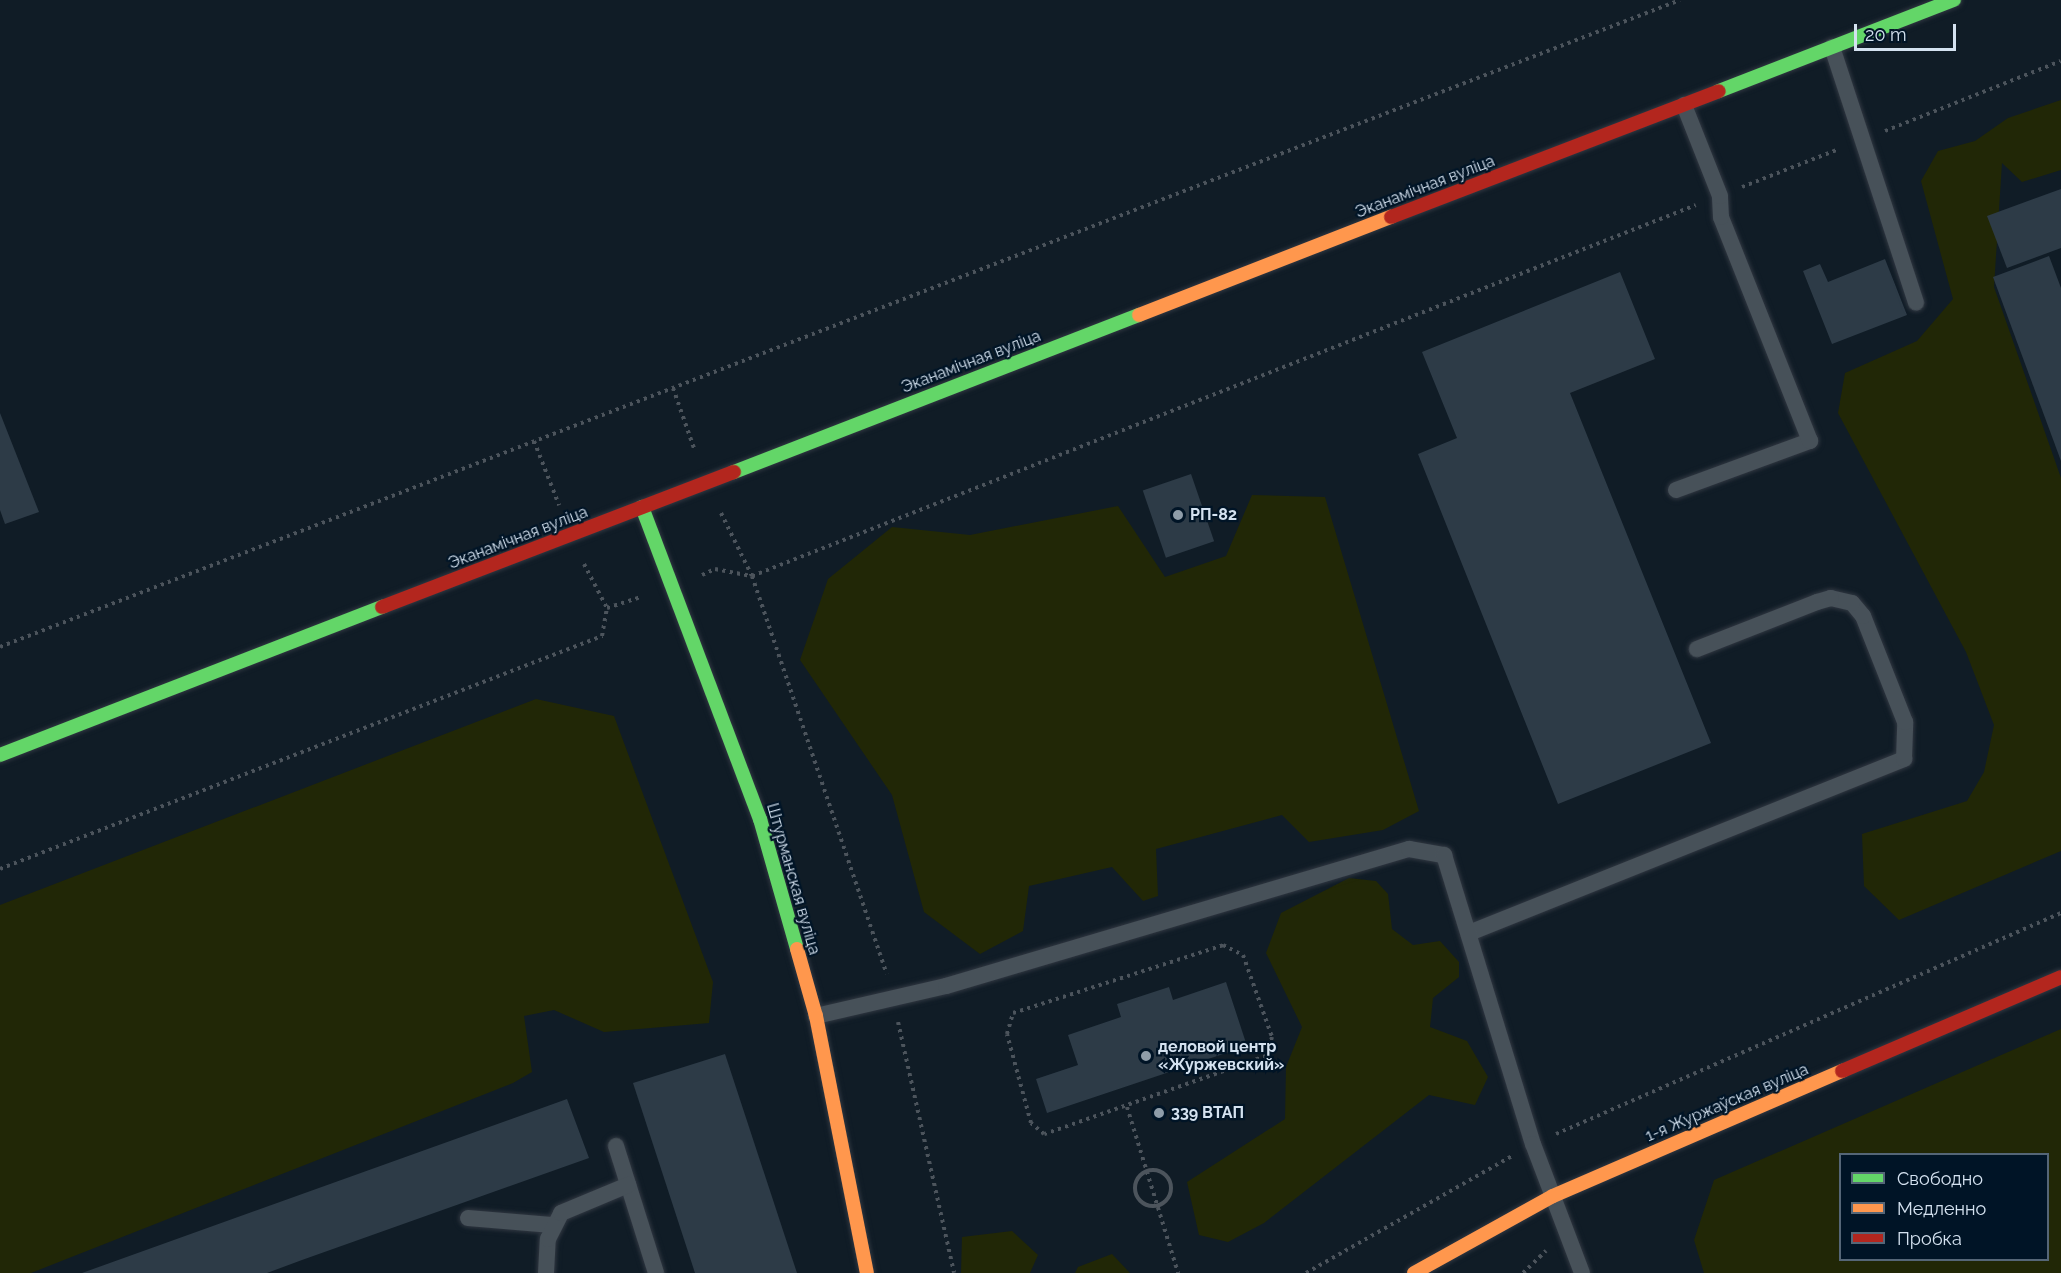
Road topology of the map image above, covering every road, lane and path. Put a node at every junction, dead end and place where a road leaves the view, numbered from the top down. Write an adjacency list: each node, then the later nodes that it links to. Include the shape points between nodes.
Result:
1 (1680, 0): 10 (path)
2 (1954, 0): 3 (street, Эканамічная вуліца)
3 (1832, 47): 5 (street, Эканамічная вуліца); 9 (lane)
4 (2061, 61): 6 (path)
5 (1684, 105): 8 (lane); 11 (street, Эканамічная вуліца)
6 (1874, 135)
7 (1852, 144): 8 (path)
8 (1720, 196): 12 (lane, via 1721,217 1810,441); 14 (path)
9 (1916, 303)
10 (673, 388): 11 (path); 16 (path)
11 (706, 483): 13 (street, Эканамічная вуліца); 14 (path)
12 (1676, 490)
13 (642, 507): 15 (street, Штурманская вуліца); 18 (street, Эканамічная вуліца)
14 (752, 576): 15 (path, via 715,570); 23 (path)
15 (671, 588): 19 (path, via 607,608 602,636); 24 (street, Штурманская вуліца, via 760,819)
16 (0, 647)
17 (1697, 649): 21 (lane, via 1817,602 1831,598 1852,603 1863,616 1905,722 1904,759)
18 (0, 755)
19 (0, 869)
20 (2061, 913): 26 (path)
21 (1468, 933): 23 (lane, via 1444,855 1409,849); 26 (lane)
22 (2061, 977): 30 (street, 1-я Журжаўская вуліца)
23 (893, 999): 24 (lane); 37 (path)
24 (816, 1016): 36 (street, Штурманская вуліца)
25 (1127, 1107): 25 (path, via 1266,1056 1272,1037 1243,955 1223,945 1013,1013 1007,1034 1030,1123 1044,1134); 28 (path)
26 (1533, 1144): 30 (lane); 39 (path)
27 (616, 1146): 29 (lane)
28 (1147, 1170): 31 (path); 31 (path, via 1134,1190 1143,1203); 31 (path, via 1162,1172 1171,1186)
29 (628, 1185): 33 (lane, via 574,1204); 35 (lane)
30 (1552, 1196): 40 (street, 1-я Журжаўская вуліца); 41 (lane)
31 (1158, 1206): 38 (path)
32 (468, 1218): 33 (lane)
33 (552, 1225): 34 (lane)
34 (546, 1273)
35 (656, 1273)
36 (867, 1273)
37 (954, 1273)
38 (1178, 1273)
39 (1306, 1273)
40 (1414, 1273)
41 (1582, 1273)

